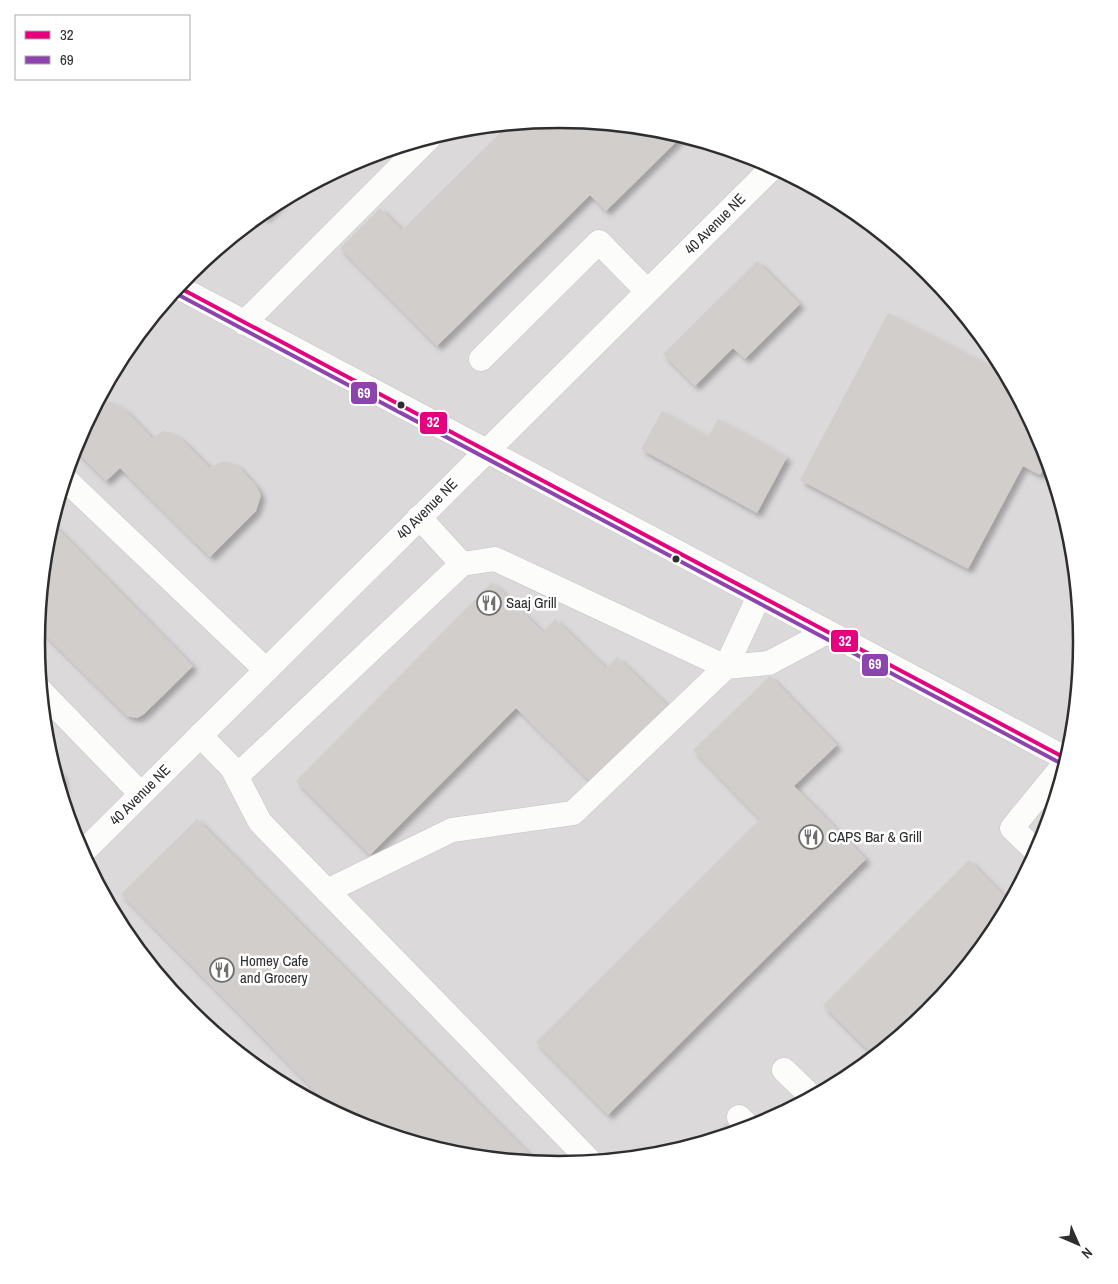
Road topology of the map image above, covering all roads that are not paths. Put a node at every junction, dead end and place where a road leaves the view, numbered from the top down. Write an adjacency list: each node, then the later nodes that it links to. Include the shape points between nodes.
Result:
1 (419, 148): 5 (street)
2 (767, 172): 4 (street, 40 Avenue NE)
3 (185, 291): 5 (street)
4 (647, 291): 6 (street, via 599,242); 7 (street, 40 Avenue NE)
5 (244, 322): 7 (street)
6 (481, 359)
7 (485, 451): 9 (street, 40 Avenue NE); 11 (street)
8 (70, 484): 14 (street)
9 (419, 517): 10 (street); 14 (street, 40 Avenue NE)
10 (462, 564): 13 (street, via 495,559); 19 (street)
11 (758, 596): 12 (street); 13 (street)
12 (827, 632): 13 (street, via 769,663); 17 (street)
13 (726, 667): 23 (street, via 573,813 452,830)
14 (266, 670): 16 (street, 40 Avenue NE)
15 (48, 697): 20 (street)
16 (200, 735): 19 (street); 20 (street, 40 Avenue NE)
17 (1060, 756)
18 (1055, 775): 21 (street, via 1012,828)
19 (237, 776): 23 (street, via 260,822)
20 (141, 794): 22 (street, 40 Avenue NE)
21 (1031, 846)
22 (88, 847)
23 (327, 891): 26 (street)
24 (784, 1070): 25 (street)
25 (807, 1092)
26 (584, 1155)

